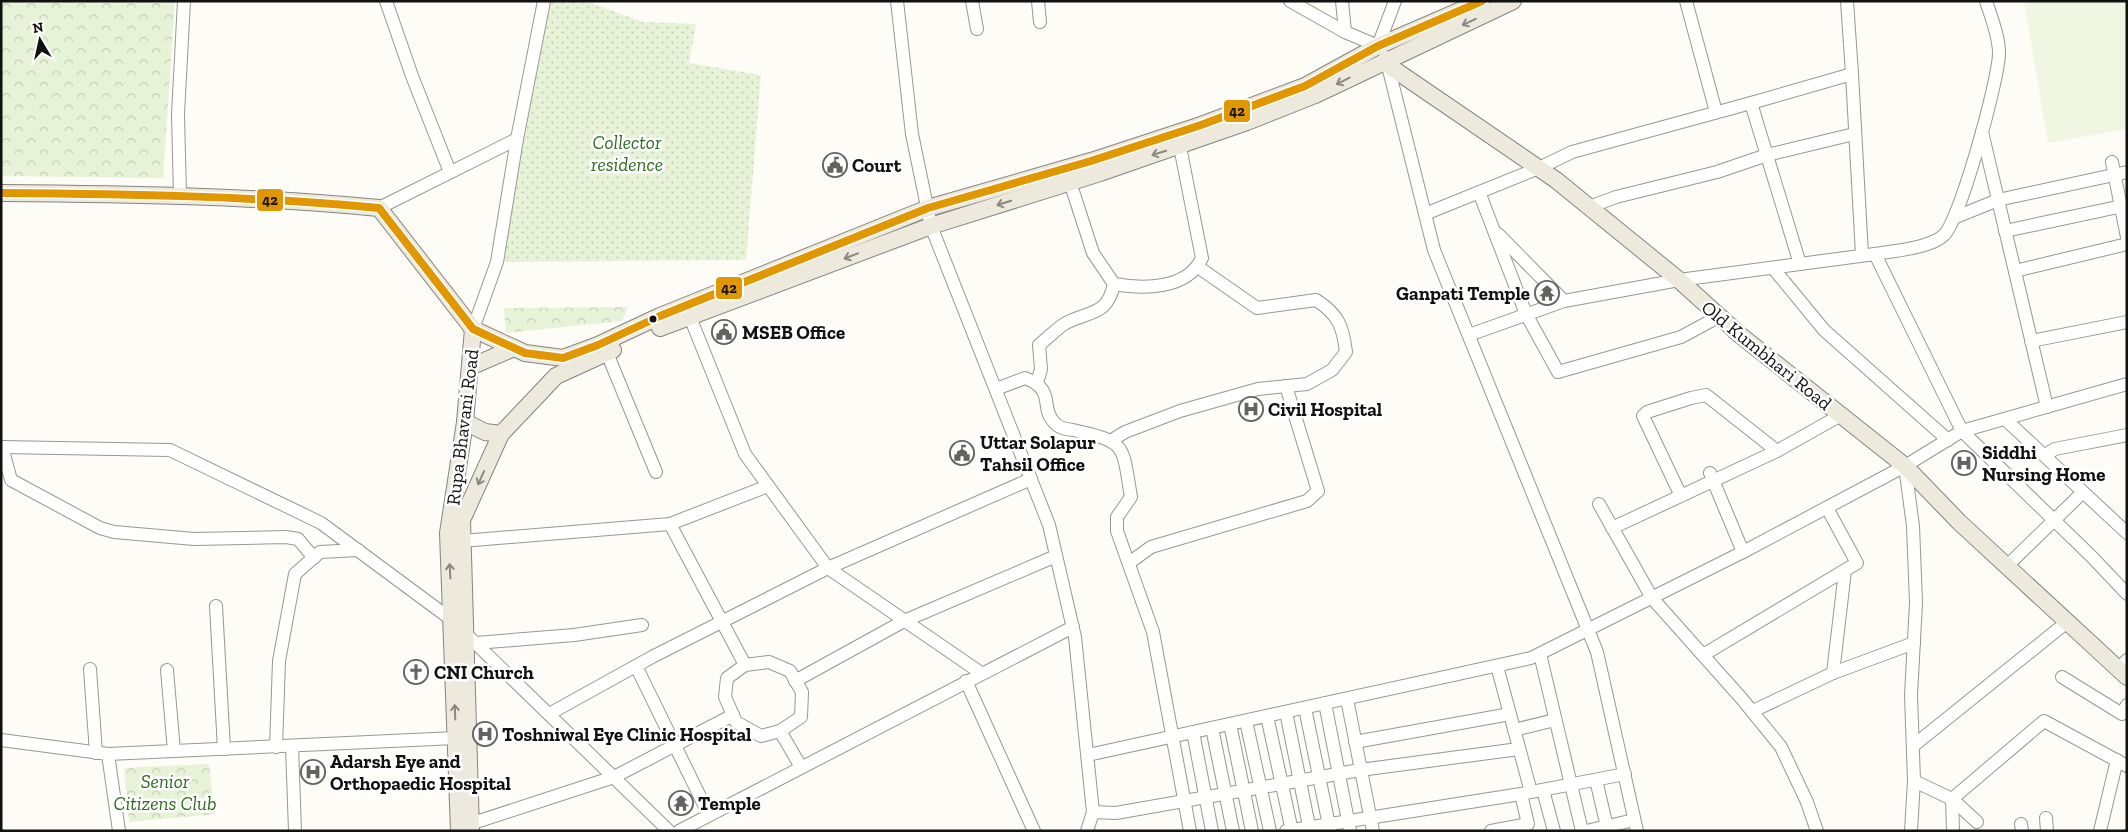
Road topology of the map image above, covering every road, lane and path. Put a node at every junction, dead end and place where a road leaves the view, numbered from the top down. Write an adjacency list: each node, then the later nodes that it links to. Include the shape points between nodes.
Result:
1 (184, 1): 34 (street, via 178,114)
2 (386, 1): 29 (street)
3 (544, 1): 24 (street, Rupa Bhavani Road)
4 (898, 1): 39 (street, via 912,134)
5 (972, 1): 16 (street)
6 (1038, 1): 15 (street)
7 (1290, 1): 17 (street)
8 (1342, 1): 17 (street)
9 (1395, 1): 18 (street)
10 (1482, 1): 18 (main road)
11 (1513, 1): 18 (main road, one-way to 18)
12 (1686, 1): 21 (street)
13 (1847, 1): 19 (street)
14 (1986, 1): 22 (street, via 1999,50)
15 (1040, 22)
16 (977, 29)
17 (1345, 32): 18 (street)
18 (1382, 53): 25 (main road, one-way to 25, via 1315,95); 28 (main road, Old Kumbhari Road, via 1392,68); 39 (main road, via 1201,125); 40 (street)
19 (1852, 74): 20 (street); 23 (street)
20 (1751, 103): 21 (street); 26 (street)
21 (1716, 112): 28 (street, via 1572,152)
22 (1982, 132): 35 (street); 41 (street)
23 (1854, 134): 26 (street); 47 (street)
24 (517, 139): 29 (street); 59 (street, Rupa Bhavani Road, via 497,262)
25 (1180, 147): 31 (main road, one-way to 31); 49 (street, via 1202,258)
26 (1767, 155): 36 (street, via 1717,172); 48 (street)
27 (2112, 162): 30 (street)
28 (1540, 168): 32 (street); 36 (main road, Old Kumbhari Road)
29 (450, 172): 38 (street)
30 (2121, 173): 35 (street); 37 (street)
31 (1070, 182): 42 (main road, one-way to 42); 53 (street, via 1093,253)
32 (1479, 192): 40 (street); 43 (street)
33 (1, 193): 34 (main road)
34 (180, 196): 38 (main road)
35 (1998, 200): 41 (street); 44 (street)
36 (1589, 206): 52 (main road, Old Kumbhari Road)
37 (2124, 206): 44 (street); 45 (street)
38 (379, 208): 59 (main road)
39 (928, 208): 42 (street); 62 (main road, via 563,358 525,353)
40 (1424, 214): 60 (street, via 1434,250)
41 (1956, 217): 47 (street, via 1943,236 1934,242)
42 (931, 226): 56 (main road, one-way to 56); 68 (street)
43 (1494, 230): 54 (street); 55 (street)
44 (2005, 231): 51 (street)
45 (2127, 237)
46 (2127, 244): 51 (street)
47 (1869, 255): 48 (street); 73 (street)
48 (1800, 264): 50 (street)
49 (1198, 267): 53 (street, via 1180,280 1156,286 1136,288); 67 (street, via 1257,308 1316,300 1331,310 1344,331 1346,352 1332,370 1307,384)
50 (1773, 268): 52 (street); 77 (street, via 1824,330)
51 (2015, 271): 61 (street)
52 (1679, 280): 54 (street); 57 (main road, Old Kumbhari Road)
53 (1114, 284): 65 (street, via 1111,299 1100,310 1065,323 1039,345 1041,369)
54 (1564, 301): 55 (street)
55 (1526, 314): 57 (street, via 1558,372 1681,337); 60 (street)
56 (690, 317): 63 (main road); 85 (street, via 745,454)
57 (1718, 317): 70 (main road, Old Kumbhari Road)
58 (2127, 322): 61 (street)
59 (474, 329): 62 (main road); 64 (main road, Rupa Bhavani Road)
60 (1468, 335): 112 (street)
61 (2031, 342): 69 (street)
62 (514, 348): 64 (main road)
63 (607, 353): 74 (main road, via 556,376); 82 (street)
64 (470, 367): 72 (main road, Rupa Bhavani Road)
65 (1037, 383): 68 (street, via 1025,378); 76 (street, via 1046,397 1051,420 1060,427)
66 (2127, 384): 69 (street)
67 (1286, 386): 76 (street, via 1258,389 1180,411); 99 (street, via 1318,491 1307,501 1151,547)
68 (996, 389): 84 (street)
69 (2047, 407): 71 (street)
70 (1841, 415): 79 (street); 81 (main road, Old Kumbhari Road)
71 (2005, 419): 73 (street); 80 (street)
72 (465, 422): 74 (main road, via 485,432); 106 (main road, Rupa Bhavani Road, one-way to 72, via 448,532)
73 (1962, 431): 77 (street); 90 (street)
74 (501, 434): 94 (main road, one-way to 94, via 462,520)
75 (2127, 435): 80 (street, via 2056,449)
76 (1112, 440): 99 (street, via 1123,452 1131,496 1117,517 1117,531)
77 (1948, 440): 81 (street)
78 (2, 447): 95 (street, via 170,450 321,523); 98 (street, via 11,480 100,528 194,539 286,537 298,540)
79 (1777, 451): 83 (street); 87 (street, via 1706,395 1647,412 1643,416)
80 (2045, 455): 86 (street)
81 (1904, 466): 89 (street); 100 (main road, Old Kumbhari Road); 114 (street, via 1913,526)
82 (656, 472)
83 (1712, 478): 87 (street); 96 (street)
84 (1031, 479): 97 (street, via 1049,525); 101 (street)
85 (768, 486): 91 (street); 101 (street)
86 (2082, 493): 90 (street); 93 (street)
87 (1681, 496): 92 (street)
88 (1598, 504): 92 (street)
89 (1827, 508): 96 (street); 102 (street, via 1857,563)
90 (2054, 520): 100 (street); 103 (street)
91 (670, 524): 94 (street); 108 (street)
92 (1612, 528): 104 (street)
93 (2127, 533)
94 (462, 541): 113 (main road)
95 (358, 550): 98 (street, via 320,552); 106 (street)
96 (1743, 552): 104 (street)
97 (1056, 556): 107 (street); 111 (street)
98 (314, 558): 150 (street, via 295,574 279,661)
99 (1129, 563): 145 (street, via 1153,632)
100 (2007, 566): 109 (main road, Old Kumbhari Road)
101 (828, 568): 107 (street); 108 (street)
102 (1845, 570): 116 (street); 123 (street)
103 (2127, 594)
104 (1652, 598): 112 (street); 116 (street)
105 (216, 606): 153 (street)
106 (452, 620): 146 (main road, Rupa Bhavani Road, one-way to 106)
107 (904, 621): 124 (street); 126 (street)
108 (721, 622): 117 (street); 118 (street)
109 (2067, 622): 121 (main road, Old Kumbhari Road); 152 (street)
110 (642, 625): 113 (street, via 574,635)
111 (1073, 627): 124 (street); 157 (street)
112 (1589, 630): 115 (street); 162 (street)
113 (471, 638): 134 (street); 184 (main road)
114 (1914, 643): 123 (street); 152 (street, via 1911,694)
115 (1540, 654): 119 (street); 138 (street)
116 (1703, 654): 132 (street)
117 (745, 665): 126 (street, via 769,662 790,671); 135 (street, via 727,678 725,697)
118 (636, 666): 134 (street); 149 (street)
119 (1497, 666): 128 (street); 136 (street)
120 (90, 669): 156 (street)
121 (2124, 669)
122 (167, 670): 155 (street)
123 (1833, 673): 132 (street)
124 (981, 674): 127 (street)
125 (2062, 677): 130 (street, via 2122,714)
126 (795, 680): 143 (street, via 802,692 801,717)
127 (966, 681): 159 (street); 192 (street)
128 (1346, 699): 129 (street); 148 (street)
129 (1325, 703): 131 (street); 161 (street)
130 (2127, 705)
131 (1305, 708): 133 (street); 164 (street)
132 (1753, 711): 204 (street, via 1781,747 1808,802)
133 (1286, 712): 137 (street); 165 (street)
134 (549, 714): 163 (street)
135 (733, 714): 143 (street, via 736,722 761,736); 149 (street)
136 (1510, 714): 142 (street); 148 (street)
137 (1267, 716): 139 (street); 168 (street)
138 (1555, 720): 142 (street); 169 (street)
139 (1246, 721): 140 (street); 170 (street)
140 (1230, 724): 141 (street); 171 (street)
141 (1212, 728): 144 (street); 173 (street)
142 (1514, 730): 154 (street)
143 (780, 731): 159 (street)
144 (1193, 732): 145 (street); 174 (street)
145 (1172, 737): 157 (street); 176 (street)
146 (456, 738): 151 (street); 184 (main road, Rupa Bhavani Road)
147 (1, 740): 156 (street)
148 (1355, 742): 160 (street)
149 (674, 745): 163 (street); 178 (street)
150 (276, 746): 151 (street); 153 (street)
151 (292, 746): 189 (street)
152 (1913, 746): 167 (street)
153 (224, 749): 155 (street)
154 (1519, 749): 160 (street); 172 (street)
155 (174, 751): 156 (street)
156 (102, 753): 188 (street)
157 (1088, 755): 177 (street)
158 (2122, 763): 175 (street, via 2044,721); 207 (street)
159 (801, 767): 178 (street)
160 (1360, 770): 161 (street); 179 (street)
161 (1338, 774): 164 (street); 182 (street)
162 (1625, 774): 166 (street); 181 (street)
163 (614, 777): 184 (street); 190 (street)
164 (1319, 777): 165 (street); 183 (street)
165 (1300, 780): 168 (street); 186 (street)
166 (1596, 780): 169 (street); 185 (street)
167 (1914, 781): 175 (street); 205 (street)
168 (1282, 784): 170 (street); 187 (street)
169 (1571, 785): 172 (street); 202 (street)
170 (1261, 788): 171 (street); 198 (street)
171 (1244, 791): 173 (street); 197 (street)
172 (1532, 792): 179 (street); 200 (street, via 1528,824); 201 (street)
173 (1225, 794): 174 (street); 196 (street)
174 (1206, 797): 176 (street); 195 (street)
175 (1952, 799): 180 (street); 206 (street)
176 (1184, 801): 177 (street, via 1116,813); 194 (street)
177 (1093, 812): 193 (street)
178 (709, 815): 191 (street)
179 (1370, 816): 182 (street); 199 (street)
180 (1977, 822)
181 (1636, 825): 185 (street)
182 (1349, 826): 183 (street)
183 (1329, 827): 186 (street)
184 (467, 828)
185 (1607, 828): 203 (street)
186 (1310, 829): 187 (street)
187 (1290, 830)
188 (119, 831)
189 (295, 831)
190 (669, 831)
191 (680, 831)
192 (1034, 831)
193 (1087, 831)
194 (1190, 831)
195 (1212, 831)
196 (1233, 831)
197 (1252, 831)
198 (1270, 831)
199 (1374, 831)
200 (1491, 831)
201 (1554, 831)
202 (1582, 831)
203 (1586, 831)
204 (1817, 831)
205 (1911, 831)
206 (1953, 831)
207 (2100, 831)

